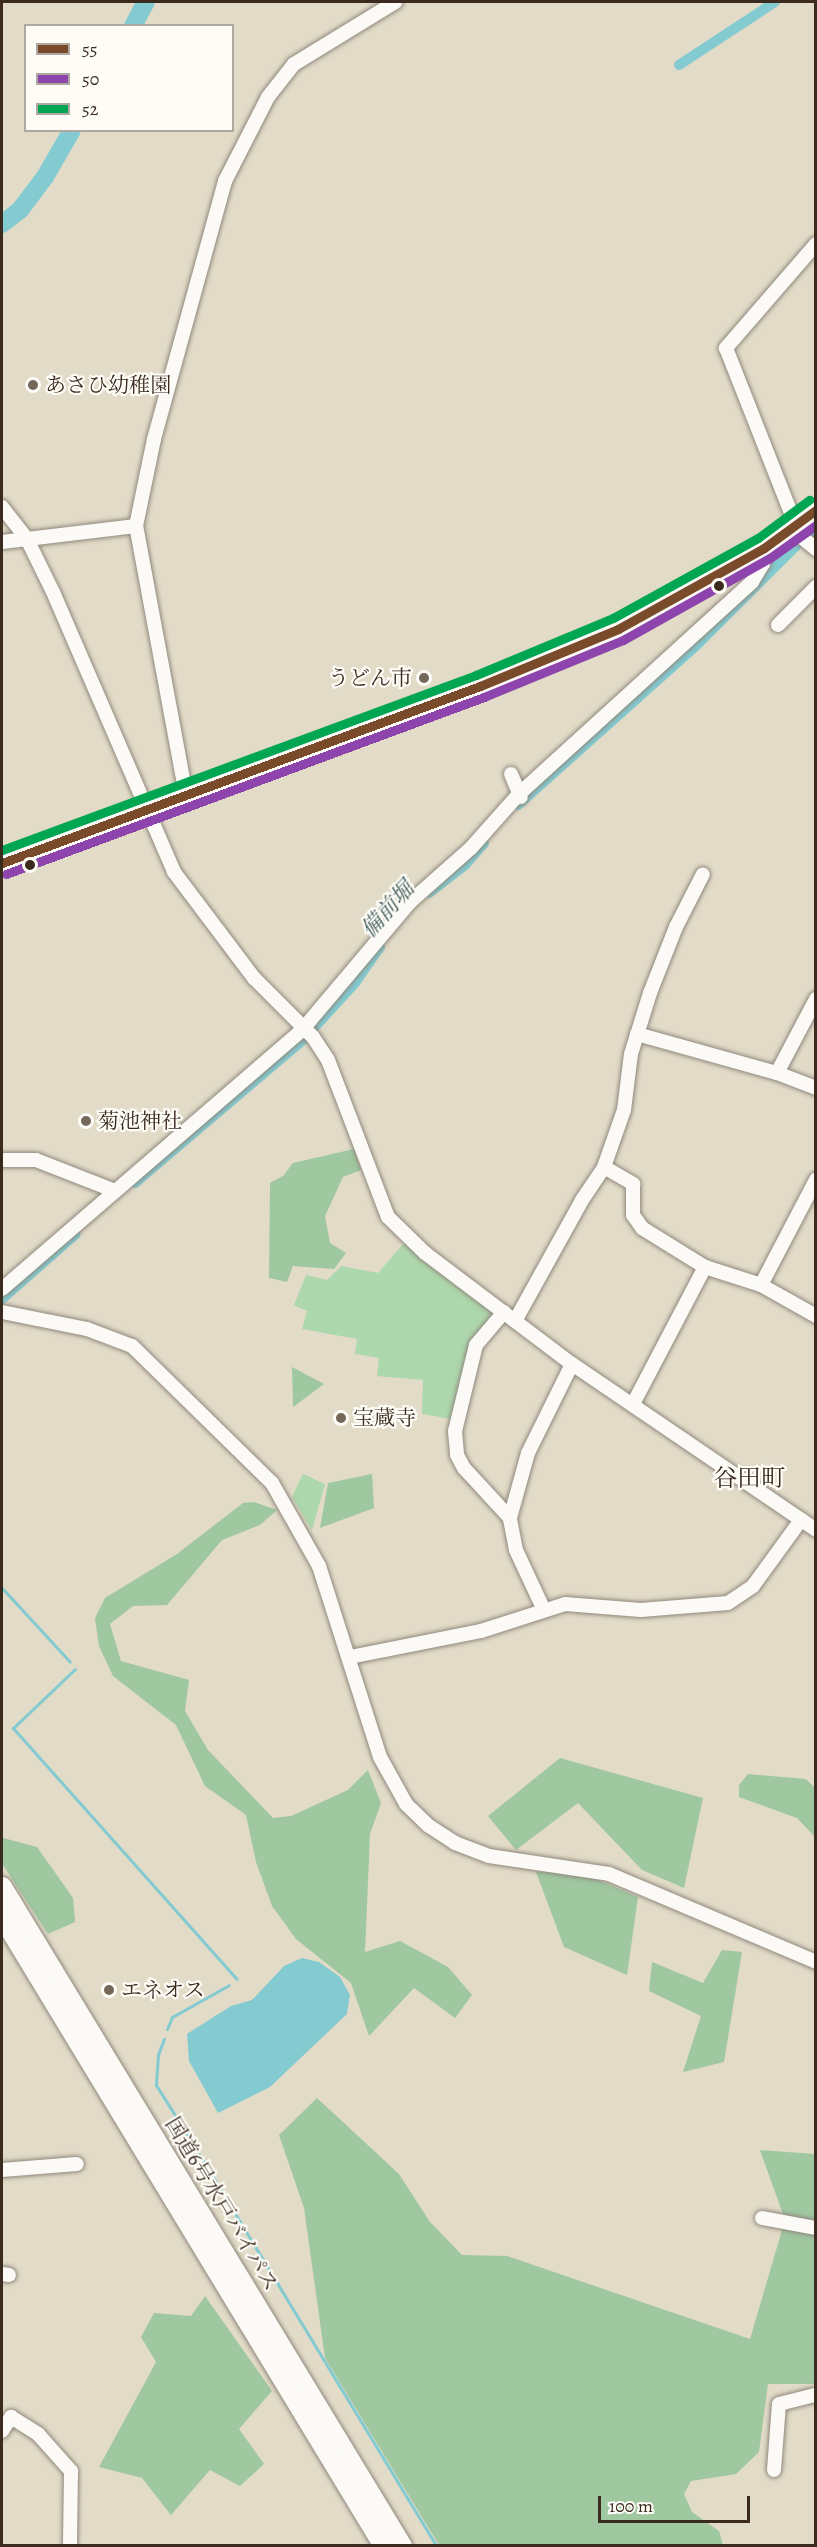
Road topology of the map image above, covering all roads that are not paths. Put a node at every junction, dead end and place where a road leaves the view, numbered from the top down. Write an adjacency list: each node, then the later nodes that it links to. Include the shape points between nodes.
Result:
1 (395, 2): 6 (street, via 294,64 268,97 225,181 153,439)
2 (816, 244): 5 (street, via 726,348)
3 (2, 507): 7 (street)
4 (816, 510): 5 (highway)
5 (796, 525): 9 (highway); 10 (street, via 800,536)
6 (136, 526): 7 (street); 14 (street)
7 (27, 539): 8 (street); 16 (street, via 88,670)
8 (2, 542)
9 (764, 548): 14 (highway, via 618,629 550,659); 15 (street, via 763,564 752,582)
10 (816, 549)
11 (816, 587): 12 (street)
12 (778, 625)
13 (512, 774): 15 (street)
14 (186, 795): 16 (highway)
15 (520, 795): 20 (street, via 471,848 396,917)
16 (146, 810): 17 (highway); 20 (street, via 185,892 254,978)
17 (2, 863)
18 (703, 874): 21 (street, via 676,927)
19 (816, 999): 22 (street)
20 (307, 1032): 27 (street); 32 (street, via 327,1060 388,1217 424,1253)
21 (637, 1034): 22 (street); 25 (street, via 624,1110)
22 (777, 1073): 23 (street)
23 (816, 1088)
24 (2, 1160): 27 (street, via 36,1160)
25 (604, 1167): 28 (street, via 633,1184 633,1215 642,1228); 34 (street)
26 (816, 1180): 29 (street)
27 (113, 1190): 30 (street)
28 (705, 1267): 29 (street); 36 (street)
29 (761, 1285): 33 (street)
30 (2, 1289)
31 (2, 1312): 41 (street, via 100,1333 132,1346 158,1367 283,1499 319,1566)
32 (504, 1312): 34 (street); 37 (street, via 476,1345 455,1431 457,1455 464,1468)
33 (816, 1316)
34 (515, 1321): 35 (street)
35 (572, 1364): 36 (street); 37 (street, via 528,1453)
36 (633, 1404): 38 (street)
37 (510, 1518): 40 (street, via 516,1550)
38 (801, 1520): 39 (street); 40 (street, via 759,1579 736,1600 641,1610 565,1604)
39 (816, 1530)
40 (543, 1608): 41 (street, via 481,1631)
41 (350, 1657): 44 (street, via 389,1777 415,1815 439,1834 489,1856 609,1874)
42 (2, 1887): 54 (highway, 国道6号水戸バイパス)
43 (2, 1916): 53 (highway, 国道6号水戸バイパス)
44 (816, 1962)
45 (77, 2164): 46 (street)
46 (2, 2170)
47 (762, 2218): 48 (street)
48 (816, 2228)
49 (816, 2395): 51 (street, via 779,2404)
50 (2, 2431): 52 (street, via 11,2416 38,2434 71,2471 74,2478)
51 (774, 2470)
52 (70, 2546)
53 (384, 2546)
54 (402, 2546)

